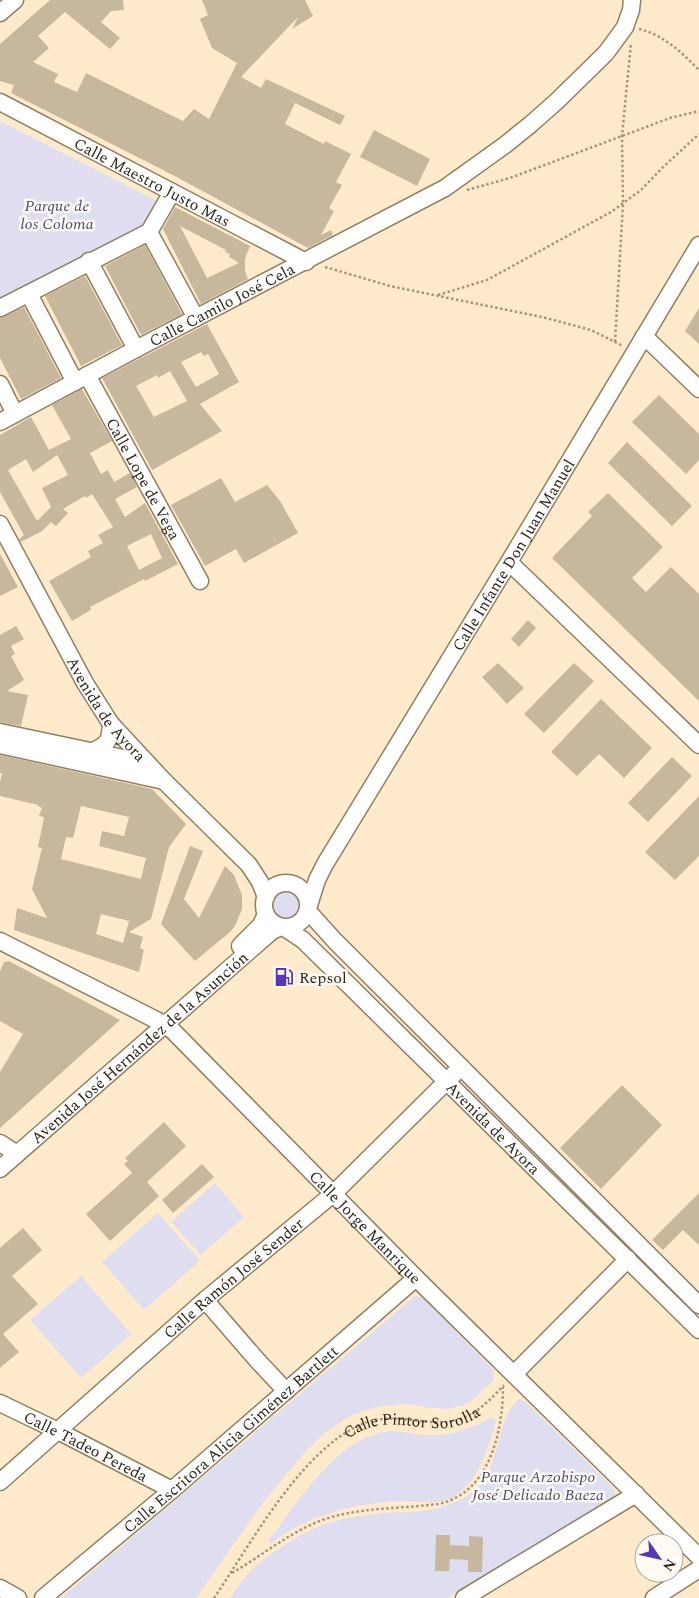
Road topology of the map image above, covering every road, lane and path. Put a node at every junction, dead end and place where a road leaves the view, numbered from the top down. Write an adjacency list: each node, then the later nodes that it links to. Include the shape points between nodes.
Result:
1 (14, 0): 3 (street)
2 (632, 0): 4 (street)
3 (0, 13)
4 (629, 27): 5 (path, via 652,32 674,46); 9 (path); 10 (street, Calle Camilo José Cela, via 557,101 505,145)
5 (699, 70)
6 (0, 102): 11 (street, Calle Maestro Justo Mas)
7 (699, 111): 9 (path)
8 (699, 134): 12 (path)
9 (622, 136): 10 (path, via 510,178 464,191); 12 (path)
10 (445, 188): 16 (street, Calle Camilo José Cela)
11 (172, 192): 13 (street); 16 (street, Calle Maestro Justo Mas)
12 (623, 204): 18 (path, via 487,280); 22 (path)
13 (150, 232): 15 (street); 20 (street)
14 (699, 245): 21 (street, Calle Infante Don Juan Manuel)
15 (89, 262): 17 (street); 23 (street)
16 (306, 262): 18 (path); 20 (street, Calle Camilo José Cela)
17 (28, 294): 19 (street); 25 (street, Calle Lope de Vega)
18 (436, 296): 22 (path, via 542,317 591,330)
19 (0, 308)
20 (196, 318): 23 (street, Calle Camilo José Cela)
21 (644, 336): 24 (street, Calle Infante Don Juan Manuel); 27 (street)
22 (615, 342): 24 (path)
23 (136, 349): 25 (street, Calle Camilo José Cela)
24 (635, 352): 31 (street, Calle Infante Don Juan Manuel)
25 (81, 378): 28 (street, Calle Camilo José Cela); 32 (street, Calle Lope de Vega)
26 (0, 384): 28 (street)
27 (699, 389)
28 (15, 414): 29 (street, Calle Camilo José Cela)
29 (0, 422)
30 (0, 524): 33 (street, Avenida de Ayora)
31 (509, 562): 36 (street); 40 (street, Calle Infante Don Juan Manuel)
32 (200, 580)
33 (111, 724): 37 (street, via 110,736 104,746); 38 (street, Avenida de Ayora)
34 (0, 732): 37 (street)
35 (0, 745): 39 (street)
36 (699, 745)
37 (91, 752): 38 (street)
38 (147, 763): 39 (street, Avenida de Ayora)
39 (164, 781): 41 (street, Avenida de Ayora)
40 (325, 864): 42 (street, Calle Infante Don Juan Manuel, via 314,876); 44 (street, Calle Infante Don Juan Manuel)
41 (249, 865): 42 (street, Avenida de Ayora, via 271,879); 43 (street, Avenida de Ayora)
42 (292, 884): 43 (street, via 274,886); 44 (street, via 305,893)
43 (266, 897): 45 (street)
44 (308, 908): 46 (street, via 300,922); 49 (street, Avenida de Ayora, via 335,941)
45 (266, 914): 46 (street); 48 (street, Avenida José Hernández de la Asunción, via 252,935)
46 (283, 927): 48 (street, Avenida José Hernández de la Asunción, via 272,931); 50 (street, Avenida de Ayora, via 303,940)
47 (2, 946): 48 (street, Calle Jorge Manrique)
48 (161, 1023): 51 (street, Avenida José Hernández de la Asunción); 53 (street, Calle Jorge Manrique)
49 (461, 1067): 50 (street, Calle Ramón José Sender); 54 (street, Avenida de Ayora)
50 (446, 1081): 53 (street, Calle Ramón José Sender); 55 (street, Avenida de Ayora)
51 (6, 1150): 52 (street, Avenida José Hernández de la Asunción)
52 (0, 1169)
53 (333, 1194): 58 (street, Calle Jorge Manrique); 59 (street, Calle Ramón José Sender)
54 (626, 1232): 55 (street); 56 (street, Avenida de Ayora)
55 (614, 1244): 57 (street, Avenida de Ayora)
56 (651, 1257): 57 (street); 60 (street, Avenida de Ayora)
57 (633, 1264): 61 (street, Avenida de Ayora); 62 (street)
58 (416, 1278): 62 (street, Calle Jorge Manrique); 63 (street, Calle Escritora Alicia Giménez Bartlett)
59 (205, 1300): 63 (street); 65 (street, Calle Ramón José Sender)
60 (699, 1305)
61 (699, 1330)
62 (509, 1380): 68 (street, Calle Jorge Manrique); 71 (path, Calle Pintor Sorolla, via 477,1410 462,1418 447,1422 378,1419 336,1440 318,1455 282,1496); 71 (path, via 491,1454 479,1477 464,1494 438,1504 361,1510 324,1520)
63 (286, 1391): 67 (street, Calle Escritora Alicia Giménez Bartlett)
64 (0, 1404): 65 (street, Calle Tadeo Pereda)
65 (58, 1431): 66 (street, Calle Ramón José Sender); 67 (street, Calle Tadeo Pereda)
66 (0, 1482)
67 (172, 1490): 74 (street, Calle Escritora Alicia Giménez Bartlett)
68 (636, 1494): 69 (street, Calle Jorge Manrique); 76 (street)
69 (699, 1557)
70 (699, 1569): 77 (street)
71 (231, 1573): 75 (path, Calle Pintor Sorolla)
72 (0, 1588): 73 (street)
73 (18, 1598)
74 (43, 1598)
75 (214, 1598)
76 (464, 1598)
77 (654, 1598)

